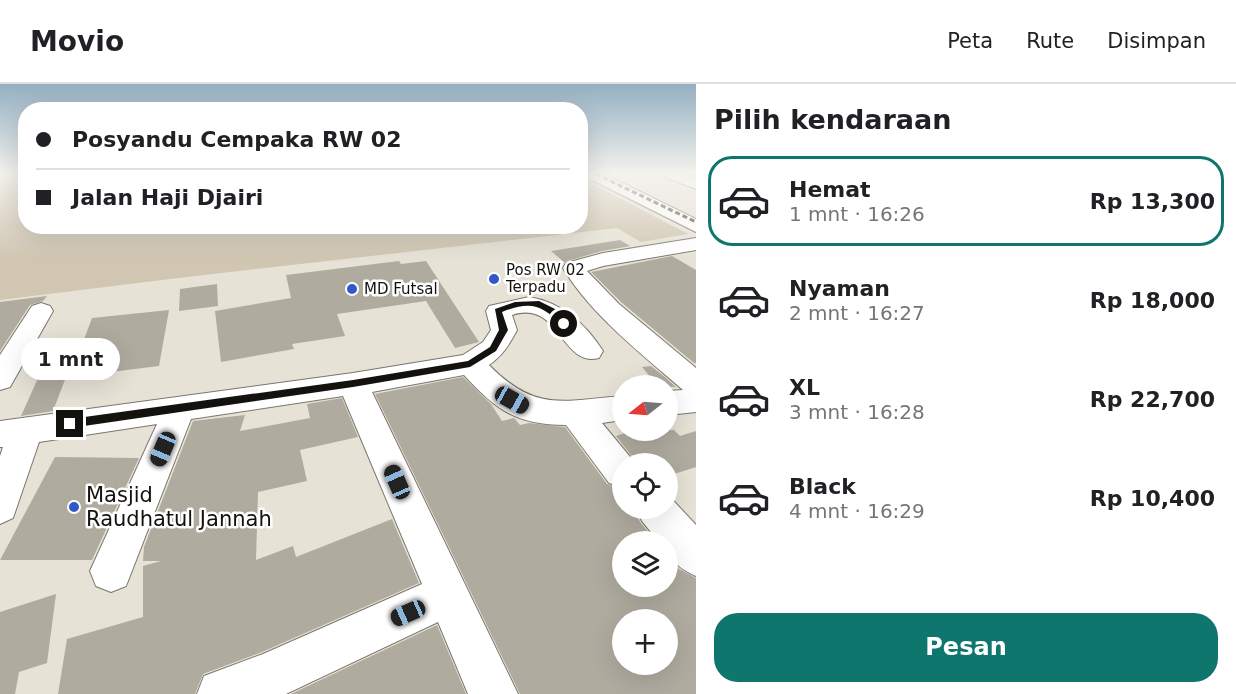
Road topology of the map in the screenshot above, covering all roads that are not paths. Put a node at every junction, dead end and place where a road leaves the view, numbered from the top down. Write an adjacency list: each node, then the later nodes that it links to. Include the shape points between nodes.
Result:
1 (659, 202): 2 (street)
2 (696, 226)
3 (692, 249): 8 (street, via 574,268 633,331)
4 (41, 312): 7 (street)
5 (589, 351): 6 (street, via 552,310 539,303 515,304 498,311 504,330 493,349)
6 (470, 363): 9 (street); 13 (street, via 500,394 523,407)
7 (0, 379)
8 (693, 383): 10 (street)
9 (353, 384): 11 (street); 20 (street)
10 (678, 395)
11 (180, 408): 14 (street); 19 (street)
12 (612, 409): 13 (street)
13 (575, 413): 15 (street)
14 (13, 432): 16 (street)
15 (612, 459)
16 (0, 506)
17 (665, 519): 18 (street)
18 (696, 555)
19 (111, 571)
20 (448, 595): 21 (street); 22 (street)
21 (222, 694)
22 (493, 694)

